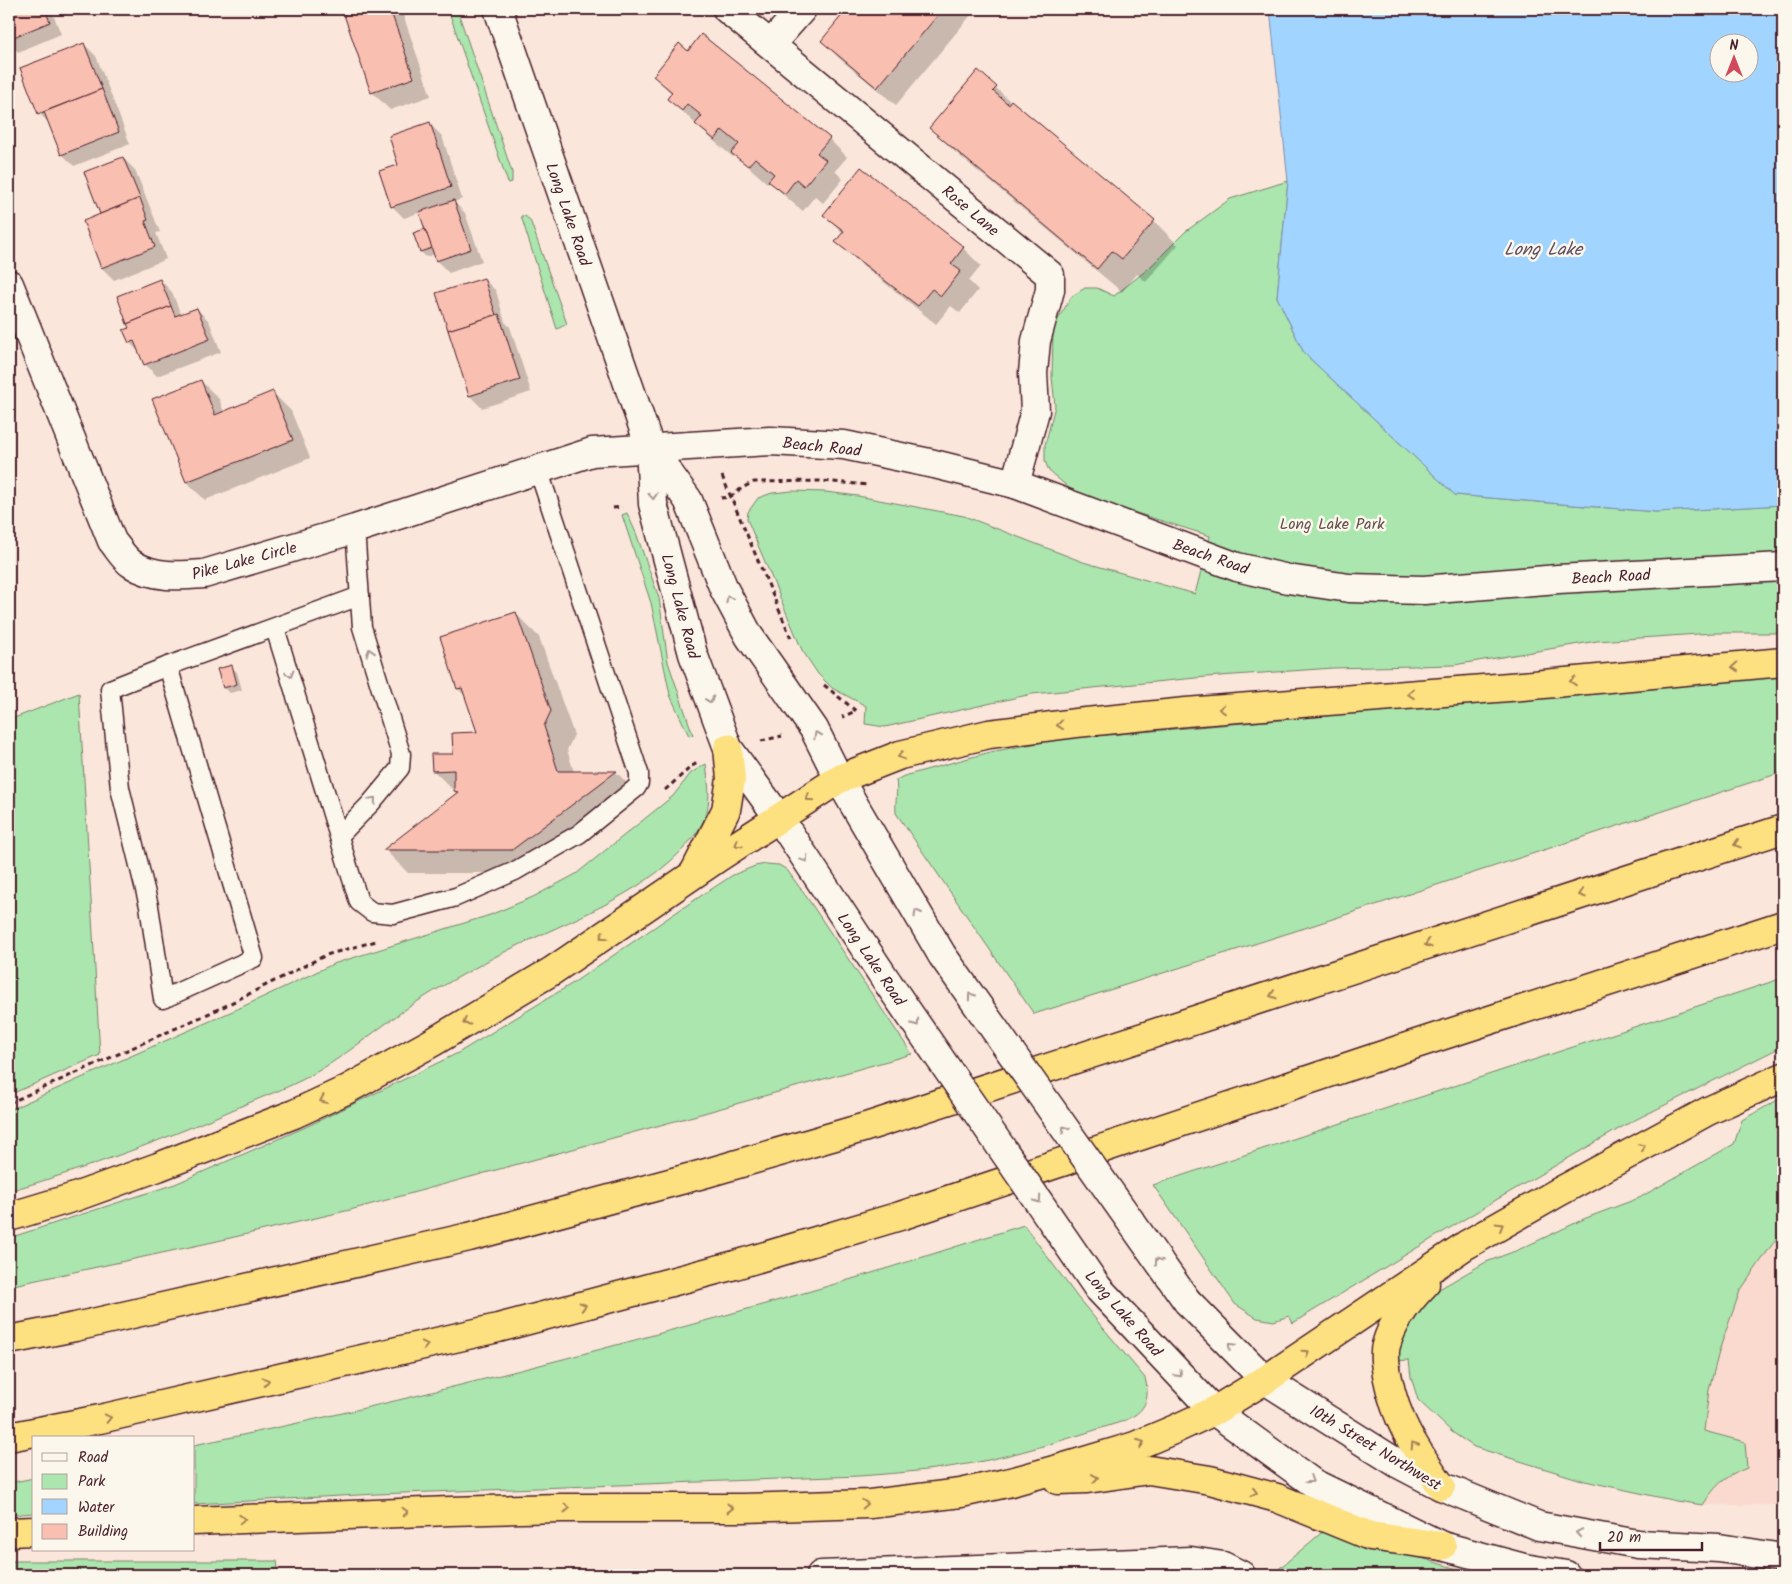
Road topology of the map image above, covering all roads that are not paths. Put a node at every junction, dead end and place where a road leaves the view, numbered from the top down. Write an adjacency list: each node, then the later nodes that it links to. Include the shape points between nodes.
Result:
1 (498, 9): 6 (street, Long Lake Road)
2 (727, 9): 4 (street, Rose Lane)
3 (802, 9): 4 (street)
4 (771, 44): 8 (street, Rose Lane, via 1050,275 1050,290 1036,341 1033,373 1035,411)
5 (9, 284): 9 (street, Pike Lake Circle, via 112,540 131,563 154,574 204,574)
6 (650, 447): 7 (street, Pike Lake Circle, via 592,452); 8 (street, Beach Road, via 770,441 844,446); 15 (street, Long Lake Road, one-way to 15, via 653,504 693,654); 16 (street, Long Lake Road, one-way to 6, via 814,729 749,636 724,589 688,500)
7 (538, 469): 9 (street, Pike Lake Circle); 19 (lane, via 639,773 639,783 579,834 515,871 456,897 393,914 372,912 359,902)
8 (1015, 484): 10 (street, Beach Road, via 1237,567 1348,588 1424,590)
9 (355, 529): 11 (lane)
10 (1783, 567)
11 (360, 596): 12 (lane); 19 (lane, one-way to 11, via 400,768 401,754 362,627)
12 (275, 628): 14 (lane); 19 (lane, one-way to 19)
13 (1783, 662): 16 (highway, one-way to 16, via 1066,724 940,744 900,755)
14 (168, 666): 14 (lane, via 254,958 163,999 149,906 120,788 110,689)
15 (728, 748): 17 (street, Long Lake Road); 20 (highway, via 731,779 726,810)
16 (839, 779): 17 (highway, one-way to 17); 26 (street, Long Lake Road, one-way to 16, bridge, via 1187,1301 942,955)
17 (778, 818): 20 (highway, one-way to 20); 27 (street, Long Lake Road, one-way to 27, bridge, via 1098,1288)
18 (1783, 829): 25 (highway, one-way to 25, via 866,1127 704,1174 469,1237)
19 (339, 836)
20 (692, 875): 23 (highway, one-way to 23, via 552,971 346,1090 294,1114 158,1167)
21 (1783, 925): 28 (highway, one-way to 21, via 100,1420 489,1330 744,1262 900,1216)
22 (1783, 1077): 24 (highway, one-way to 22, via 1708,1111)
23 (9, 1217)
24 (1466, 1245): 26 (highway, one-way to 24); 30 (highway, one-way to 24, via 1396,1413 1386,1366 1386,1346 1394,1323 1412,1297)
25 (9, 1340)
26 (1265, 1380): 27 (highway); 30 (street, 10th Street Northwest, via 1397,1463)
27 (1214, 1411): 29 (highway, one-way to 27, via 1135,1446); 34 (street, one-way to 34, via 1313,1483)
28 (9, 1437)
29 (1011, 1482): 31 (highway, one-way to 29, via 460,1510 870,1504 961,1493); 34 (highway, one-way to 34, via 1086,1479 1149,1470 1210,1480 1278,1498 1370,1536)
30 (1440, 1486): 35 (street, 10th Street Northwest, one-way to 30, via 1719,1548 1638,1544 1540,1526)
31 (195, 1522)
32 (32, 1531): 33 (highway)
33 (9, 1532)
34 (1442, 1546): 38 (street, via 1524,1568)
35 (1783, 1558)
36 (821, 1575): 37 (street, via 1192,1561 1223,1566)
37 (1240, 1575)
38 (1566, 1575)

